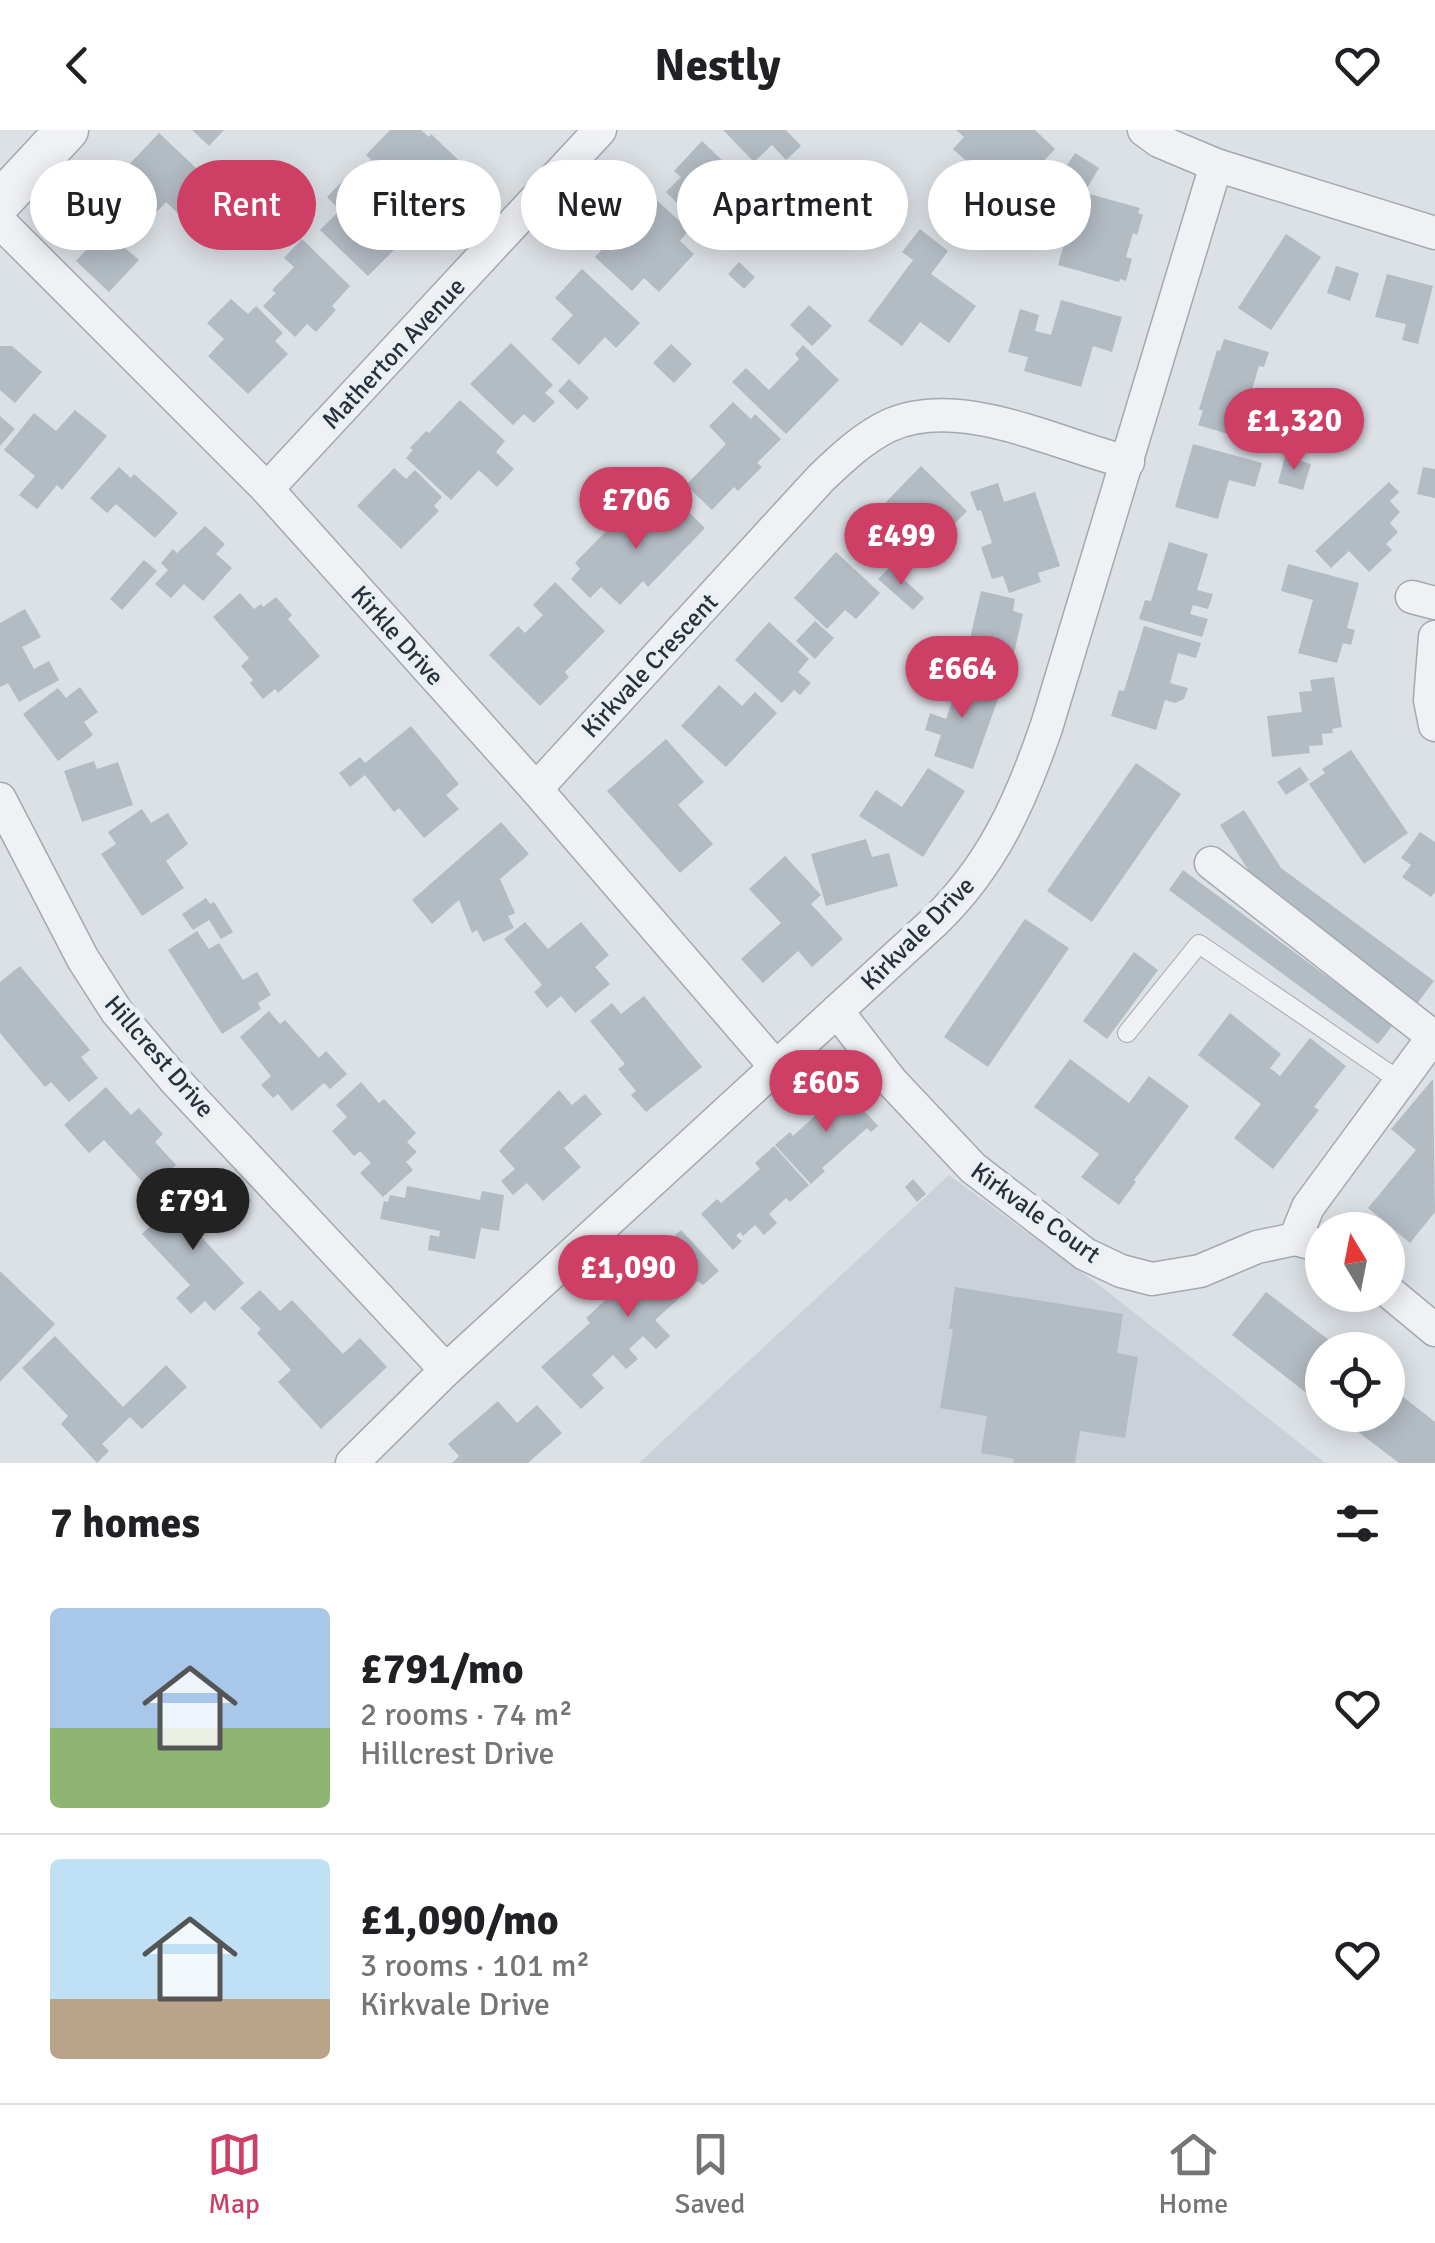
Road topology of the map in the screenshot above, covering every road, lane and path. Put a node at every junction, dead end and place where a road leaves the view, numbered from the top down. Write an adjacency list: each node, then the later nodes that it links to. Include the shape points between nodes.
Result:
1 (67, 130): 5 (street)
2 (600, 130): 9 (street, Matherton Avenue)
3 (1144, 130): 4 (street)
4 (1216, 165): 7 (street); 8 (street, Kirkvale Drive)
5 (0, 202)
6 (0, 222): 9 (street, Kirkle Drive)
7 (1435, 234)
8 (1128, 462): 12 (street, Kirkvale Crescent, via 990,421 947,415 888,426 822,478); 15 (street, Kirkvale Drive, via 1024,792 959,898)
9 (267, 488): 12 (street, Kirkle Drive)
10 (1435, 637): 11 (street)
11 (1435, 725)
12 (536, 789): 18 (street, Kirkle Drive)
13 (0, 799): 24 (street, Hillcrest Drive, via 116,1012)
14 (1210, 863): 17 (street, Kirkvale Court)
15 (837, 1011): 18 (street, Kirkvale Drive); 21 (street, Kirkvale Court, via 973,1168 1085,1254 1152,1278 1200,1271 1257,1246)
16 (1128, 1033): 19 (lane, via 1199,944)
17 (1434, 1037): 19 (street, Kirkvale Court)
18 (776, 1066): 24 (street, Kirkvale Drive)
19 (1400, 1081): 20 (street, Kirkvale Court)
20 (1308, 1212)
21 (1305, 1242)
22 (1405, 1305): 23 (street)
23 (1435, 1330)
24 (446, 1370): 25 (street, Kirkvale Drive)
25 (352, 1463)

